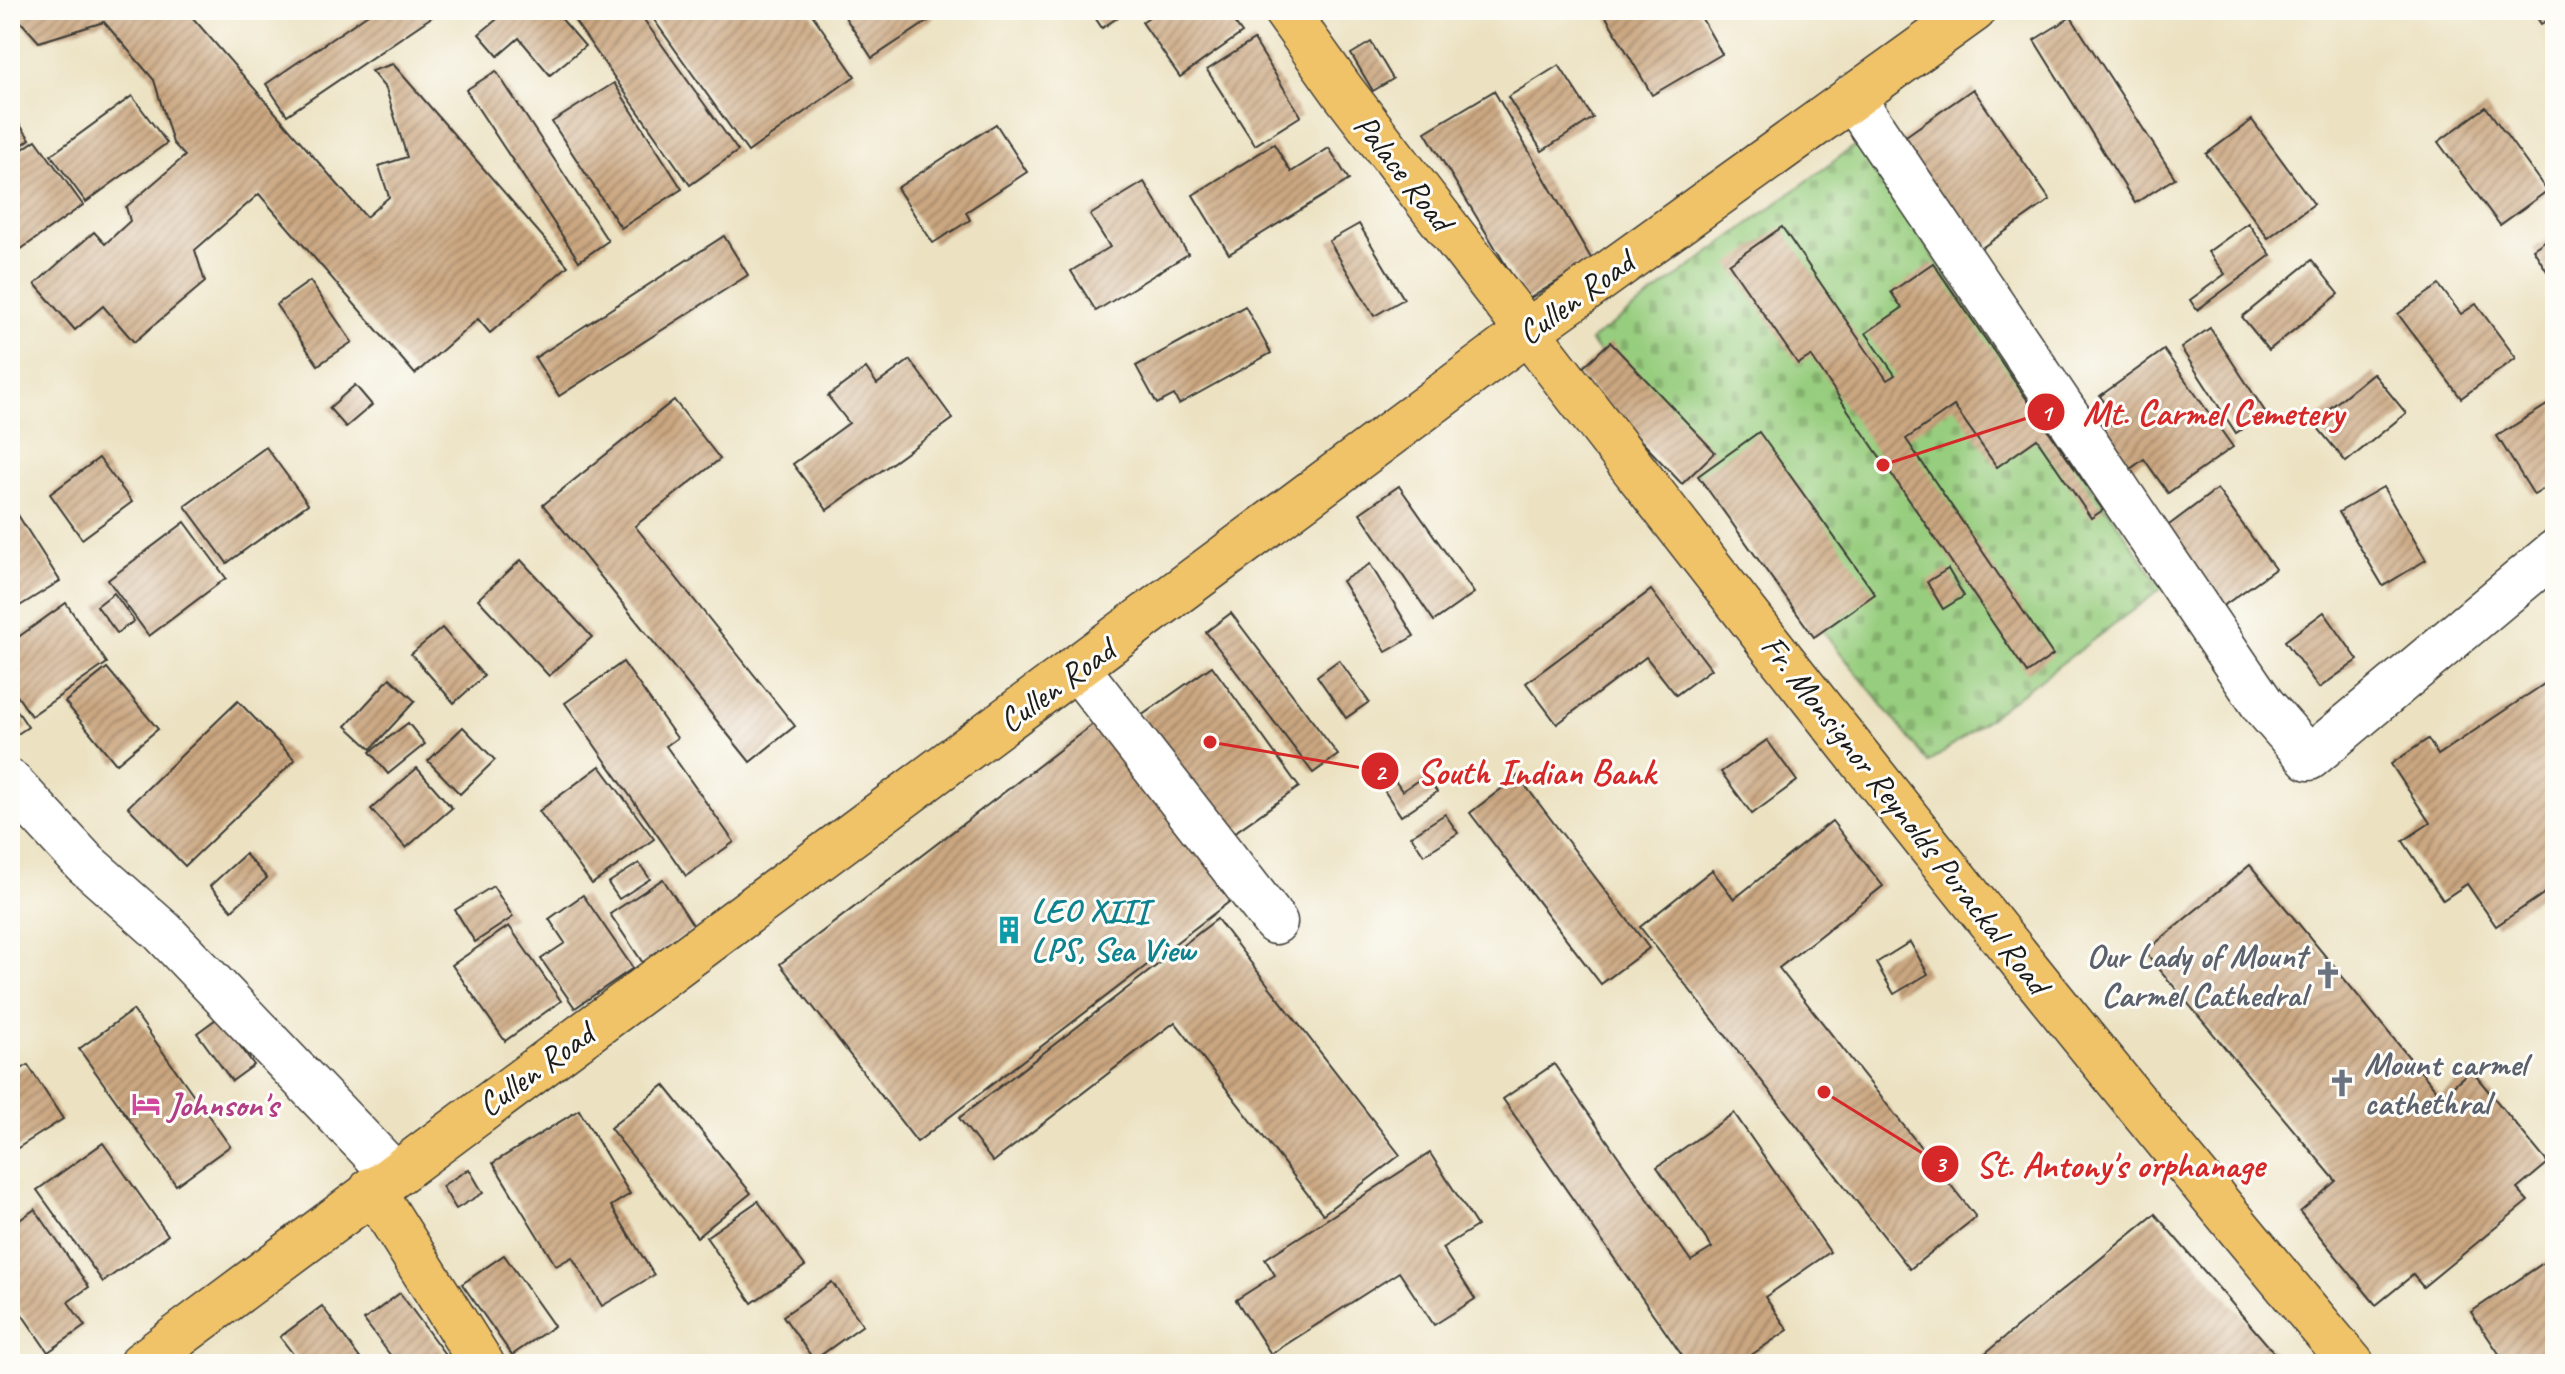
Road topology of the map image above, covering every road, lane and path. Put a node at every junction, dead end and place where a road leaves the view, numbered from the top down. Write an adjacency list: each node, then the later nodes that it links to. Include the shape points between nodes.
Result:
1 (1285, 10): 4 (main road, Palace Road)
2 (1974, 10): 3 (main road, Cullen Road)
3 (1852, 97): 4 (main road, Cullen Road); 5 (street, via 2263,705 2309,758)
4 (1527, 332): 6 (main road, Cullen Road); 12 (main road, Fr. Monsignor Reynolds Purackal Road, via 1861,760)
5 (2555, 552)
6 (1078, 669): 8 (street); 9 (main road, Cullen Road)
7 (10, 782): 9 (street, via 85,863 163,932)
8 (1275, 922)
9 (383, 1181): 10 (main road, Cullen Road); 11 (main road)
10 (141, 1364)
11 (482, 1364)
12 (2352, 1364)

